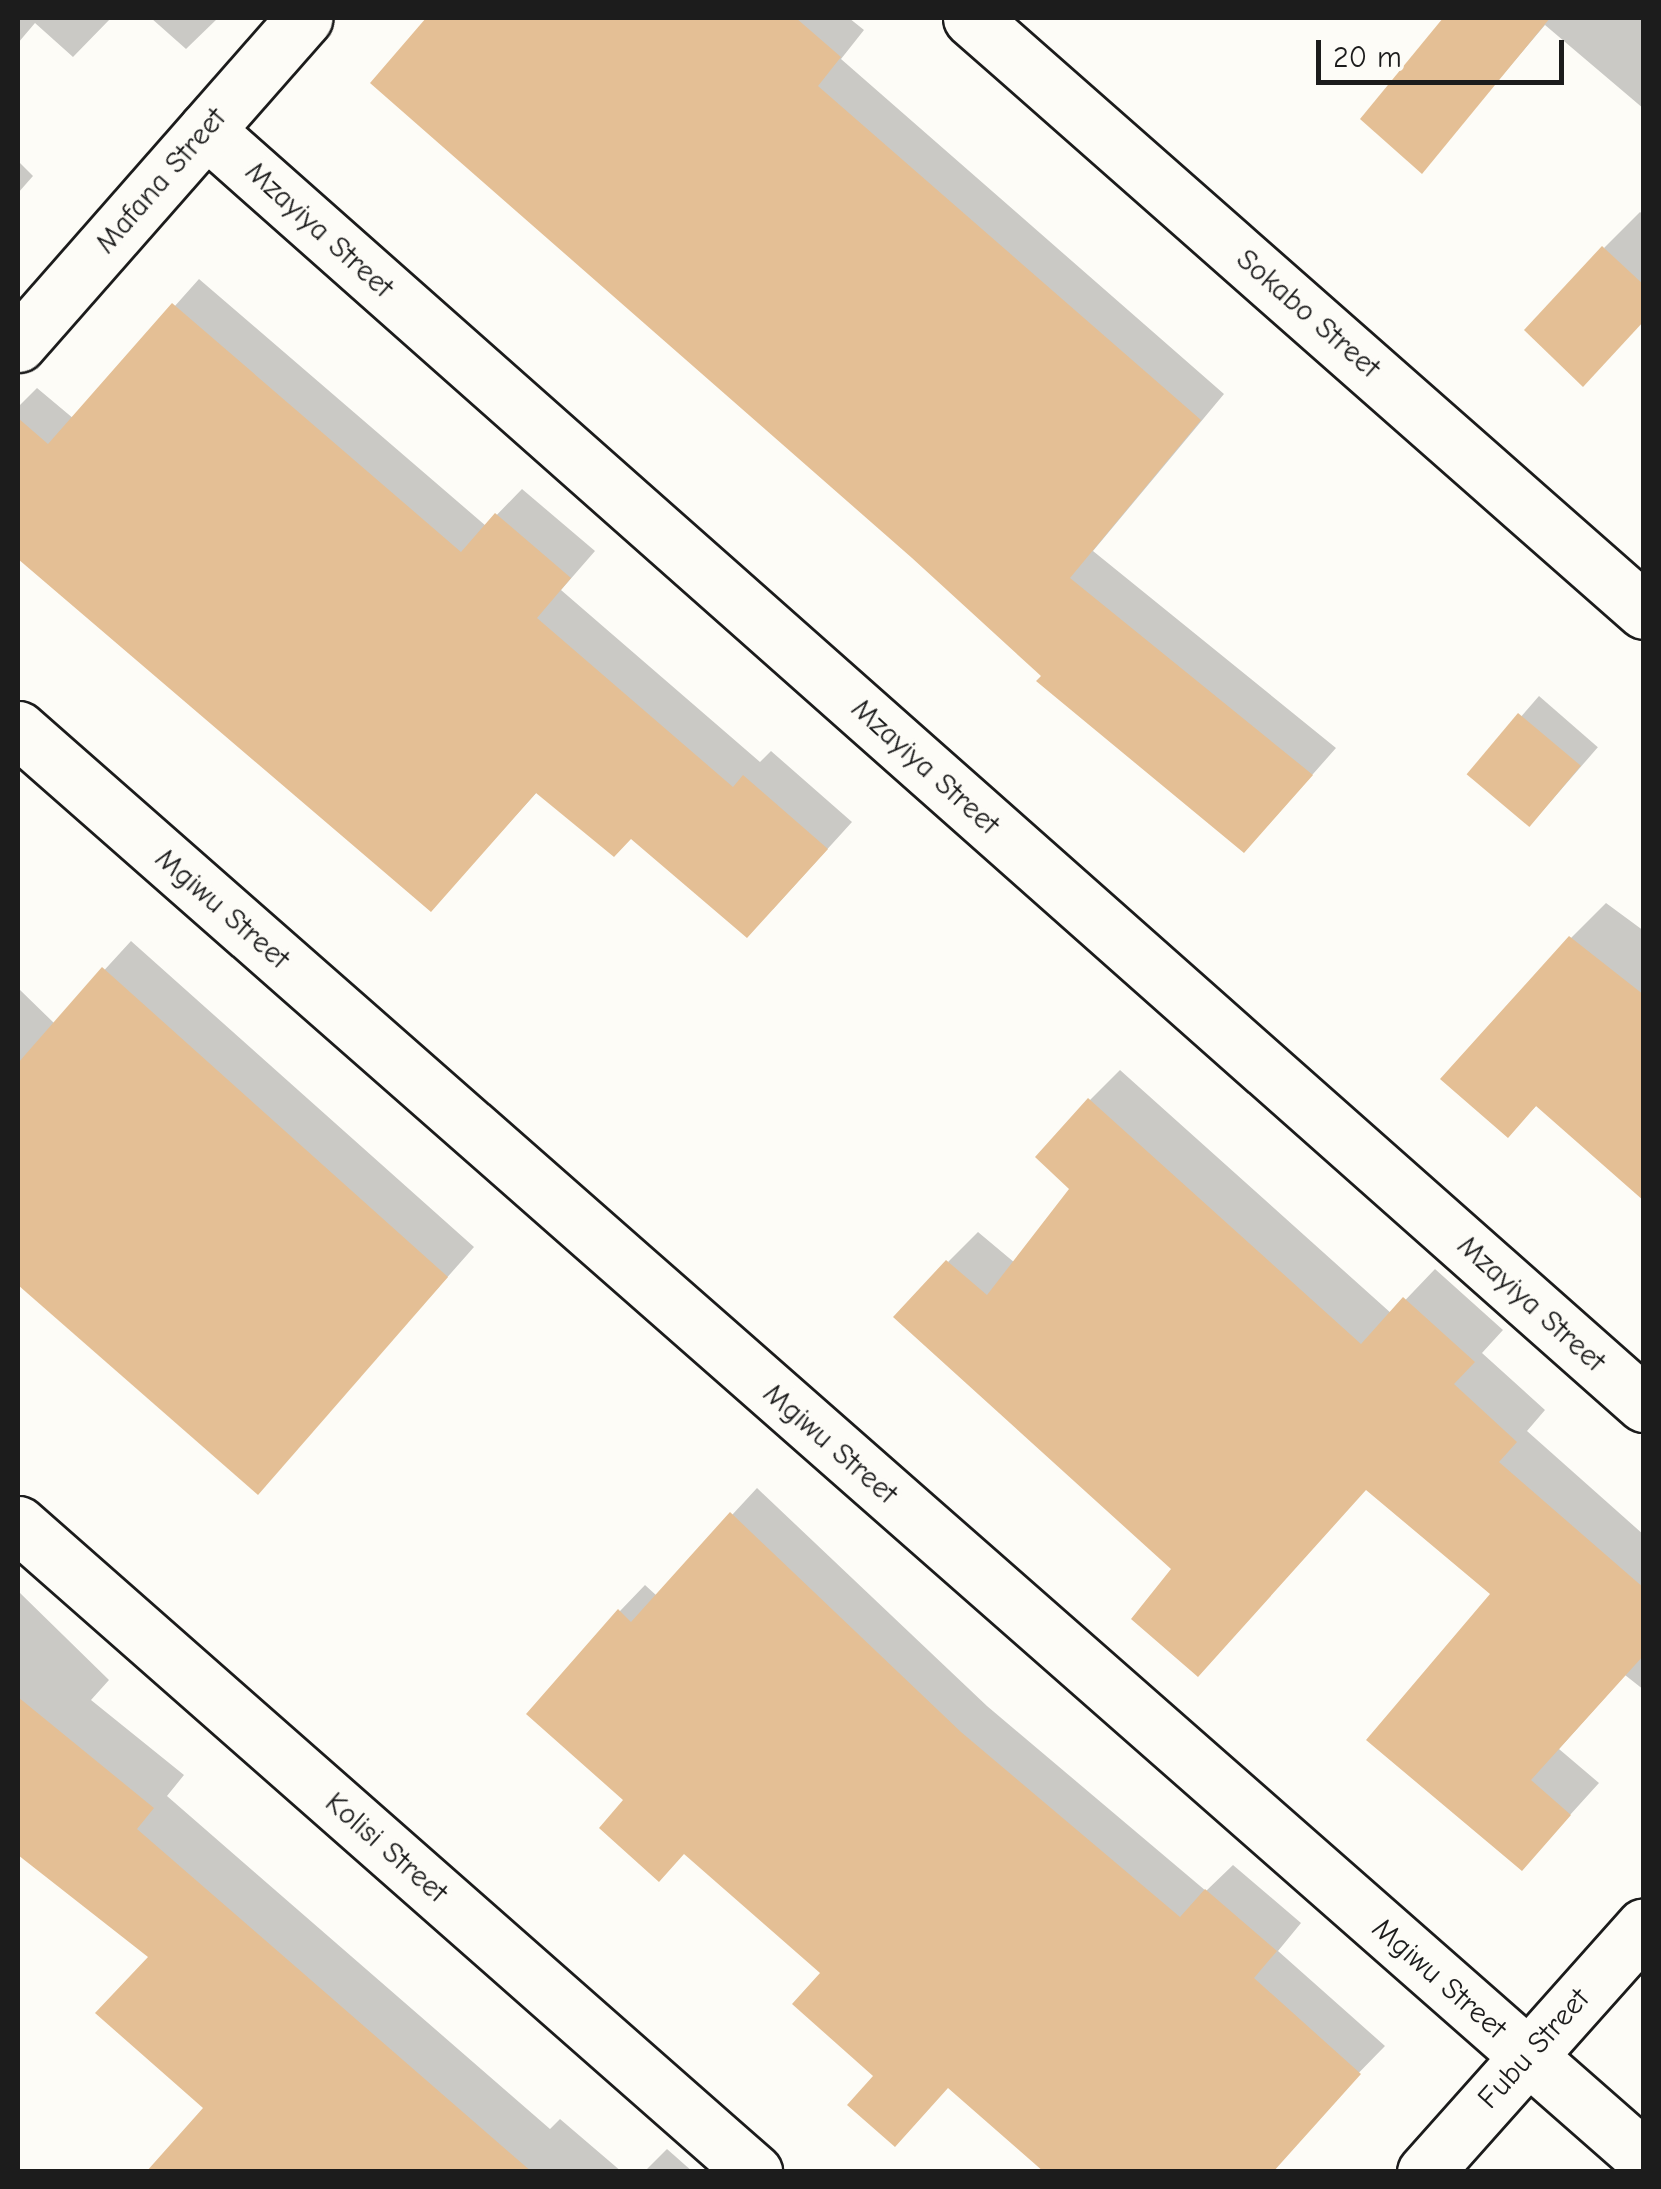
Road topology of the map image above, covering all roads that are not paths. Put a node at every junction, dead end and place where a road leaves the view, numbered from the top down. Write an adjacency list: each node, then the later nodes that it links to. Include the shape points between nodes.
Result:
1 (304, 18): 3 (street, Mafana Street)
2 (972, 18): 5 (street, Sokabo Street)
3 (206, 130): 4 (street, Mafana Street); 7 (street, Mzayiya Street)
4 (18, 344)
5 (1644, 611)
6 (18, 729): 10 (street, Mgiwu Street)
7 (1644, 1404)
8 (18, 1524): 12 (street, Kolisi Street)
9 (1644, 1926): 10 (street, Fubu Street)
10 (1528, 2056): 11 (street, Mgiwu Street); 13 (street, Fubu Street)
11 (1644, 2158)
12 (754, 2172)
13 (1425, 2172)

